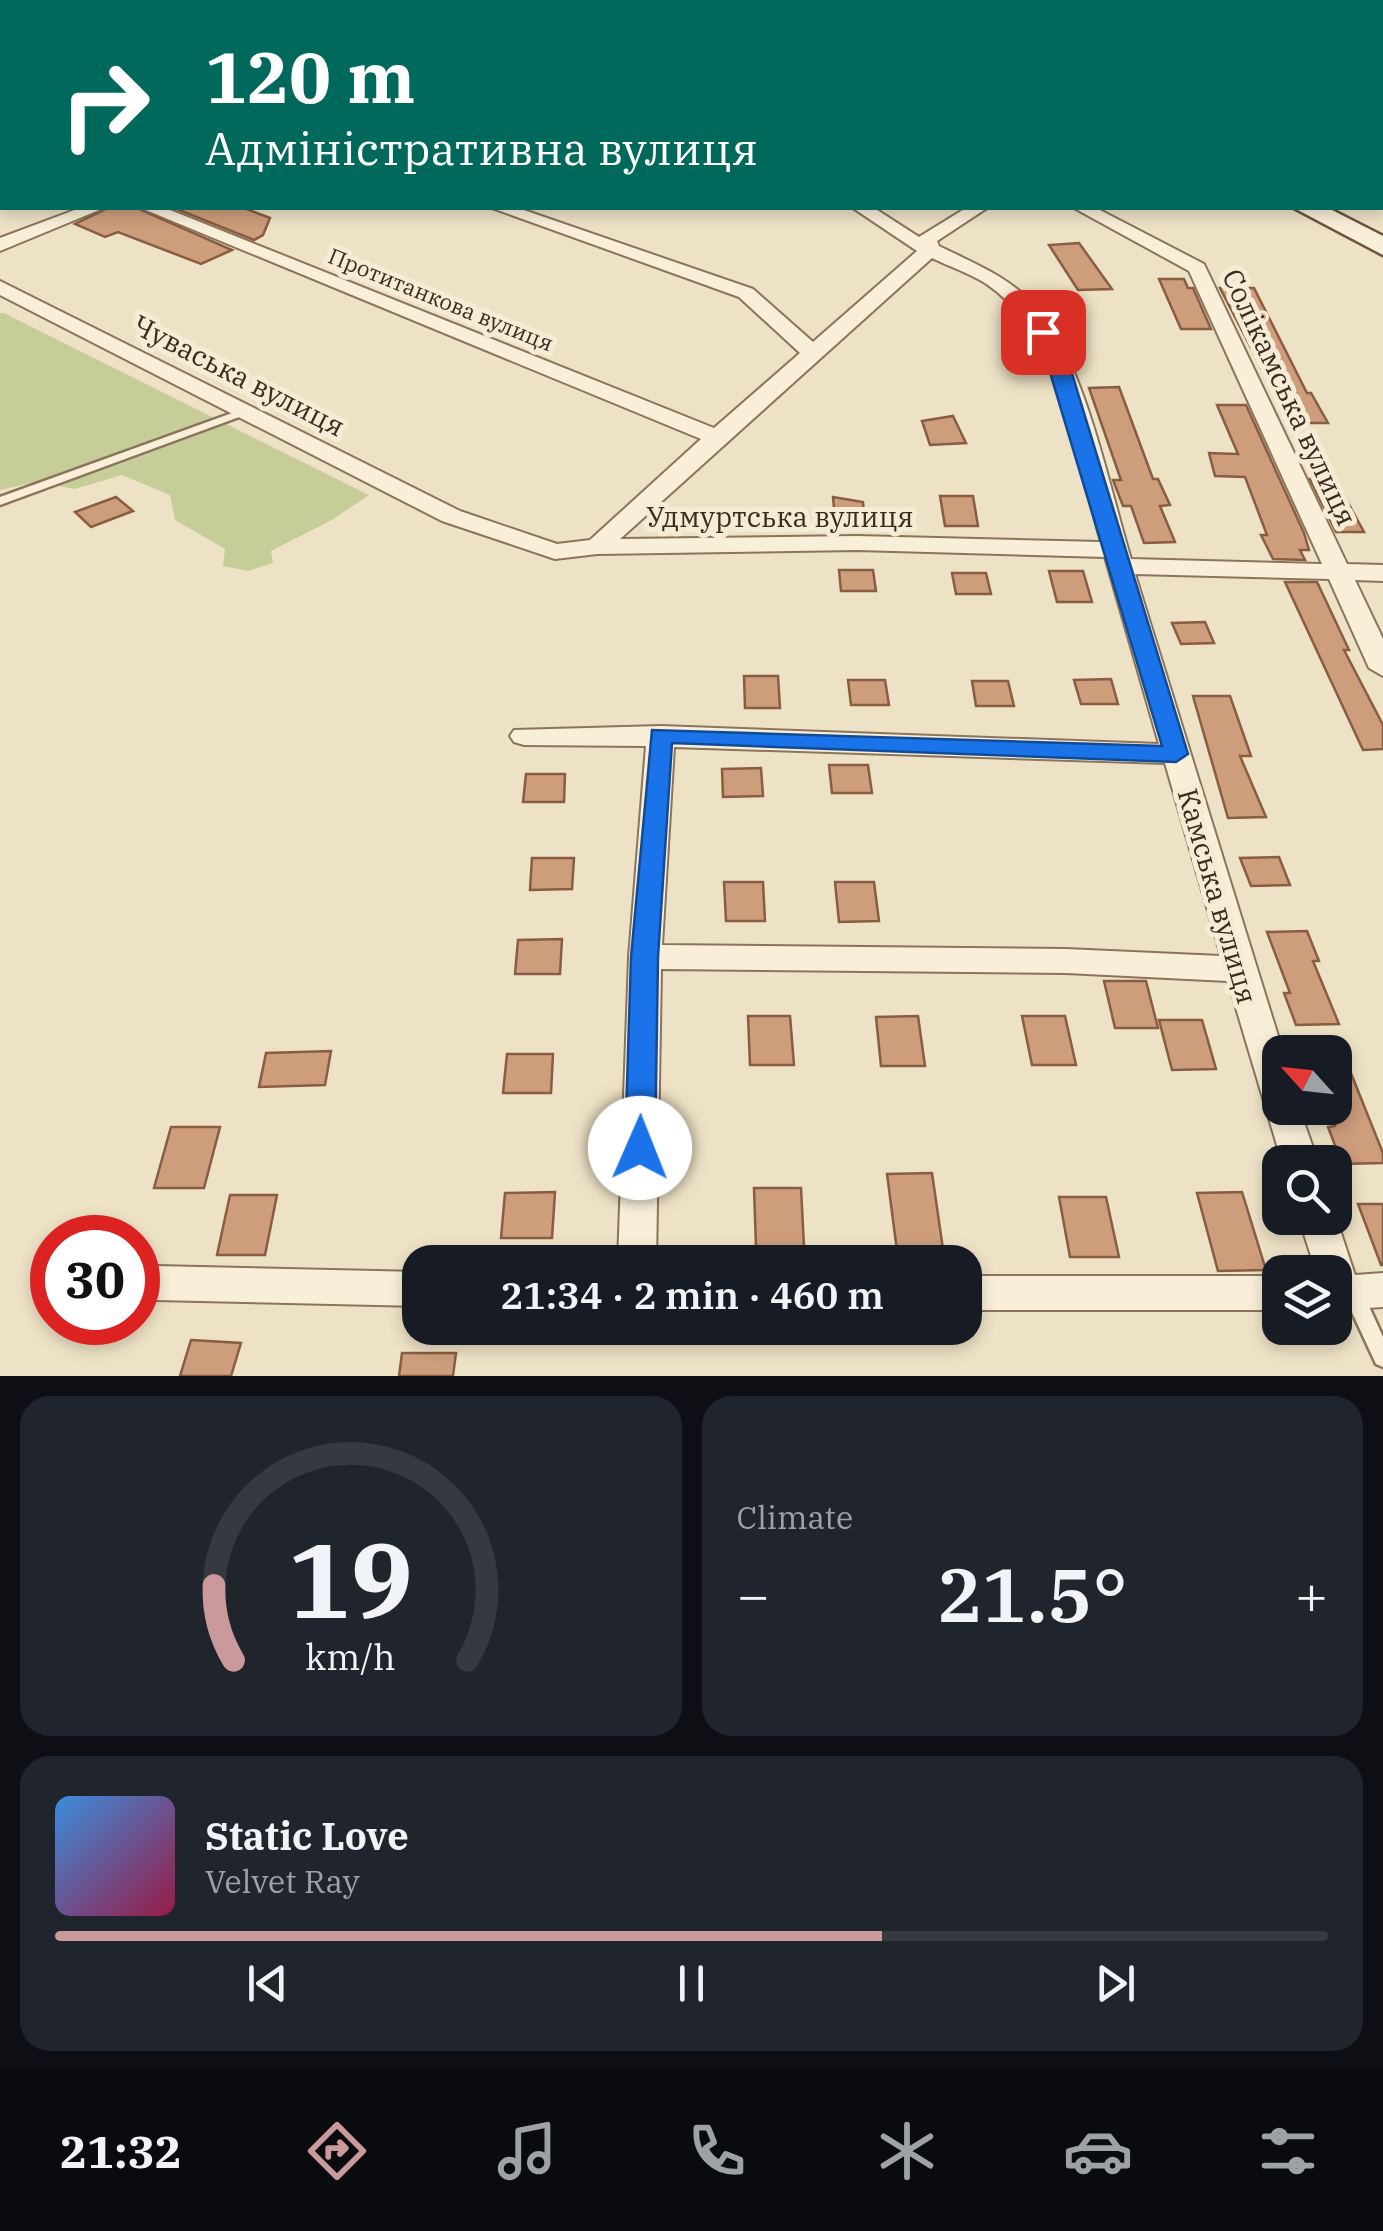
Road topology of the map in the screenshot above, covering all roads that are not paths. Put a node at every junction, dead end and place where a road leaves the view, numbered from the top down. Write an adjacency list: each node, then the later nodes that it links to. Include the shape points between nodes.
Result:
1 (90, 210): 8 (street)
2 (155, 210): 14 (street, Протитанкова вулиця)
3 (507, 210): 12 (street, via 746,293)
4 (865, 210): 10 (street, Камська вулиця)
5 (975, 210): 10 (street, via 927,239)
6 (1086, 210): 19 (street, Солікамська вулиця, via 1197,268)
7 (1312, 210): 9 (main road)
8 (0, 245)
9 (1383, 247)
10 (930, 250): 12 (street); 18 (street, Камська вулиця, via 994,281 1030,311 1057,354)
11 (0, 287): 13 (street, Чуваська вулиця)
12 (814, 355): 14 (street)
13 (246, 412): 15 (lane); 16 (street, Чуваська вулиця)
14 (713, 436): 17 (street)
15 (0, 501)
16 (451, 516): 17 (street, Удмуртська вулиця, via 555,552)
17 (597, 547): 18 (street, Удмуртська вулиця, via 857,543)
18 (1119, 558): 19 (street, Удмуртська вулиця); 24 (street, Камська вулиця)
19 (1338, 572): 20 (street, Удмуртська вулиця); 21 (street, Солікамська вулиця)
20 (1383, 573)
21 (1383, 668)
22 (660, 735): 23 (street); 24 (street); 25 (street)
23 (524, 736)
24 (1176, 754): 26 (street, Камська вулиця)
25 (645, 957): 26 (street, via 1066,961); 29 (street)
26 (1238, 970): 27 (street, Камська вулиця)
27 (1262, 1045)
28 (1326, 1235): 32 (street)
29 (637, 1245)
30 (160, 1283): 31 (street)
31 (402, 1288)
32 (1353, 1292): 35 (lane)
33 (982, 1293): 34 (street)
34 (1262, 1293)
35 (1383, 1358)

